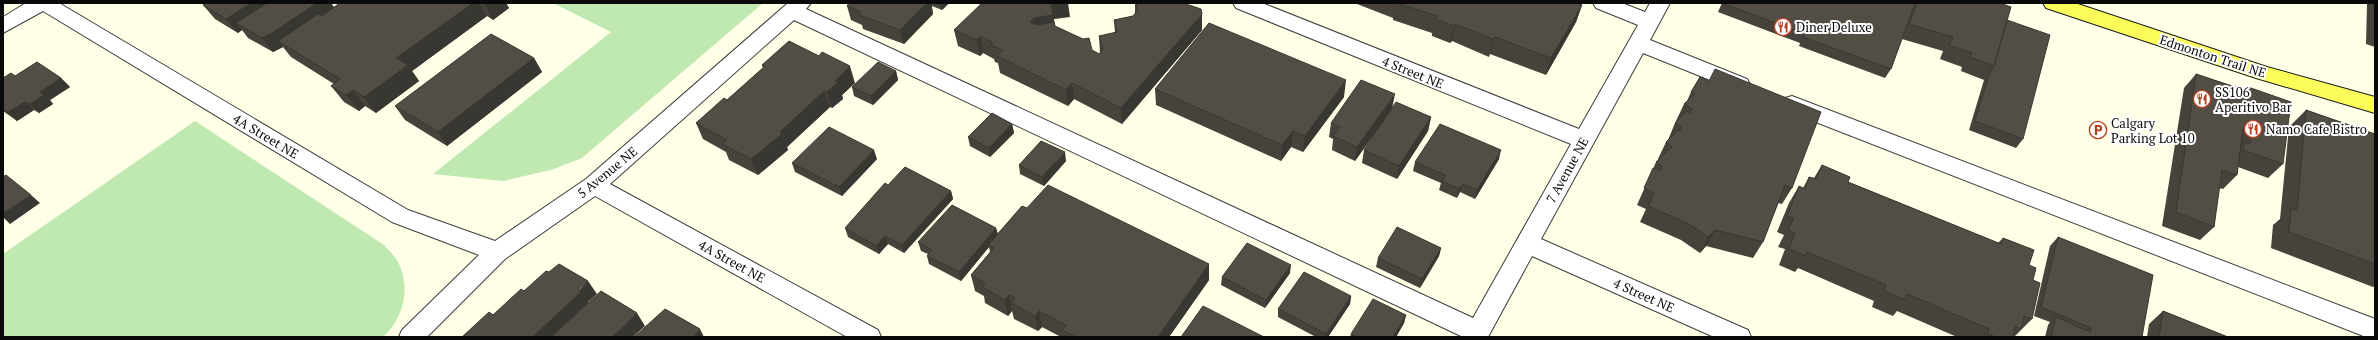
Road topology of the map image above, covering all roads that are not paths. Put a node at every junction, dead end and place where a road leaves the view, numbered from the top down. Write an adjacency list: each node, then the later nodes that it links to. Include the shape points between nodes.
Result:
1 (42, 3): 8 (street); 14 (street, 4A Street NE, via 400,216)
2 (1243, 3): 11 (street, 4 Street NE)
3 (1603, 3): 7 (street)
4 (1660, 3): 7 (street, 7 Avenue NE)
5 (2053, 3): 10 (main road, Edmonton Trail NE, via 2263,73)
6 (797, 7): 12 (street, 5 Avenue NE); 16 (street)
7 (1650, 22): 9 (street, 7 Avenue NE)
8 (3, 26)
9 (1638, 43): 11 (street, 7 Avenue NE); 15 (street)
10 (2375, 106)
11 (1584, 140): 13 (street, 7 Avenue NE)
12 (594, 185): 14 (street, 5 Avenue NE); 18 (street, 4A Street NE)
13 (1527, 243): 16 (street, 7 Avenue NE); 19 (street, 4 Street NE)
14 (497, 252): 17 (street, 5 Avenue NE)
15 (2375, 330)
16 (1476, 334)
17 (411, 337)
18 (869, 337)
19 (1739, 337)

